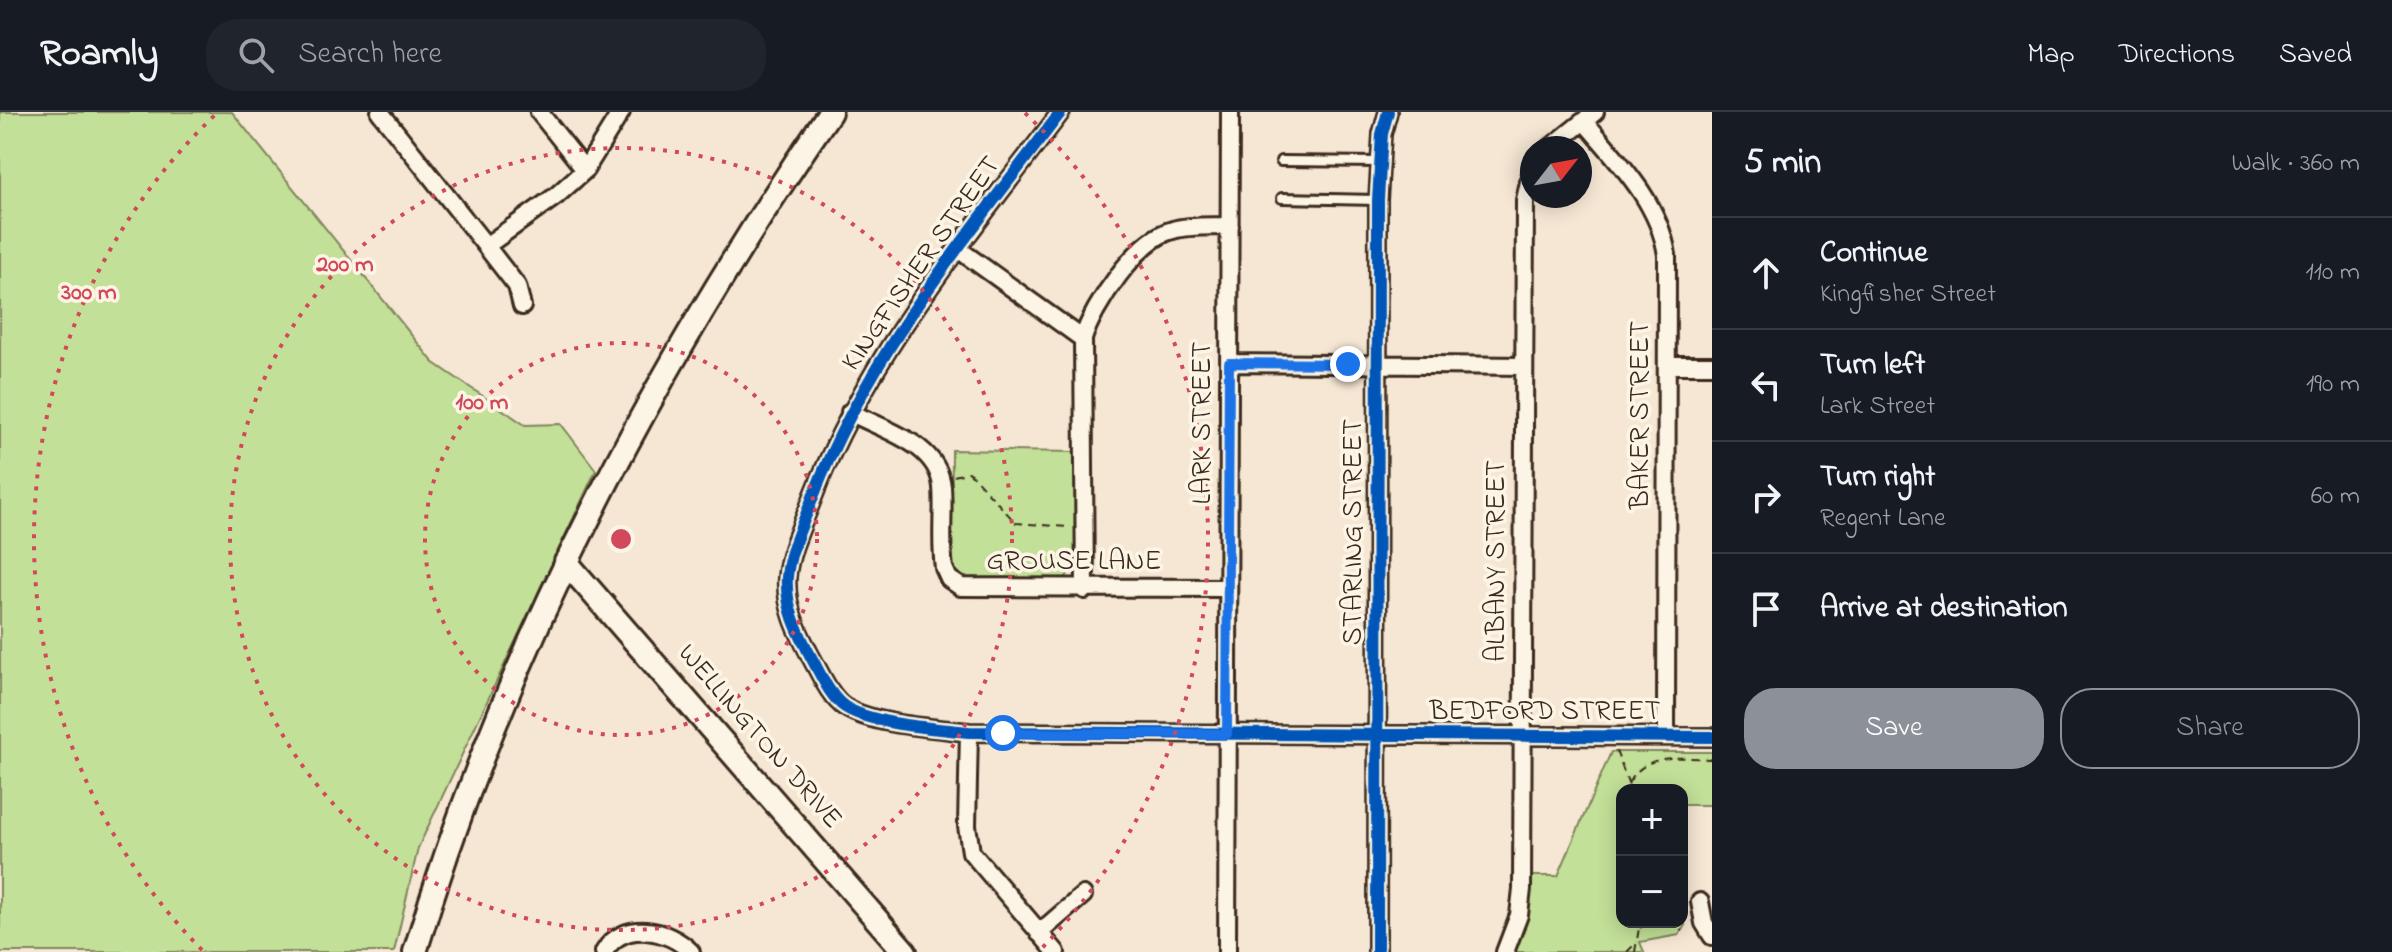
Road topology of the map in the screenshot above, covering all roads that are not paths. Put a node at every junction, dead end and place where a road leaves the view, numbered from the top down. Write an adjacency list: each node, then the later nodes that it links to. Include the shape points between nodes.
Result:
1 (380, 112): 17 (street)
2 (539, 112): 12 (street)
3 (621, 112): 12 (street)
4 (830, 112): 27 (main road, via 730,262 609,475)
5 (1061, 112): 18 (street, KINGFISHER STREET)
6 (1230, 112): 16 (street, LARK STREET)
7 (1388, 112): 11 (street, STARLING STREET)
8 (1586, 115): 9 (street); 23 (street, BAKER STREET, via 1661,227 1667,255)
9 (1563, 136)
10 (1281, 161): 11 (lane)
11 (1380, 162): 14 (street, STARLING STREET)
12 (585, 170): 17 (street)
13 (1282, 198): 14 (lane)
14 (1378, 200): 22 (street, STARLING STREET)
15 (1525, 208): 25 (street, ALBANY STREET)
16 (1230, 226): 20 (street, via 1173,229 1154,238 1092,315); 21 (street, LARK STREET)
17 (486, 246): 19 (street, via 517,286)
18 (958, 249): 20 (street); 26 (street, KINGFISHER STREET, via 907,318)
19 (522, 306)
20 (1083, 339): 29 (street)
21 (1229, 363): 22 (street); 28 (street, LARK STREET)
22 (1378, 364): 25 (street); 32 (street, STARLING STREET)
23 (1667, 365): 24 (street); 34 (street, BAKER STREET)
24 (1712, 365)
25 (1524, 366): 33 (street, ALBANY STREET)
26 (850, 412): 29 (street, GROUSE LANE, via 920,447 933,461 942,487 944,568 955,584); 30 (street, KINGFISHER STREET, via 792,555 788,599 796,626 833,694 847,708 892,721)
27 (566, 562): 40 (main road, via 491,733); 43 (main road, WELLINGTON DRIVE)
28 (1228, 588): 29 (street, GROUSE LANE); 31 (street, LARK STREET)
29 (1085, 590)
30 (969, 732): 31 (street, KINGFISHER STREET); 38 (street, via 968,845 978,864)
31 (1227, 734): 32 (street, KINGFISHER STREET); 45 (street, LARK STREET)
32 (1378, 735): 33 (street, BEDFORD STREET); 46 (street, STARLING STREET)
33 (1524, 735): 34 (street, BEDFORD STREET); 47 (street, ALBANY STREET, via 1522,902)
34 (1666, 736): 35 (street, BEDFORD STREET)
35 (1712, 737)
36 (1083, 895): 38 (street)
37 (1700, 902): 39 (street)
38 (1039, 933): 44 (street)
39 (1712, 936)
40 (415, 952)
41 (604, 952): 42 (street, via 621,937 649,930 670,935)
42 (691, 952)
43 (905, 952)
44 (1056, 952)
45 (1227, 952)
46 (1377, 952)
47 (1505, 952)

